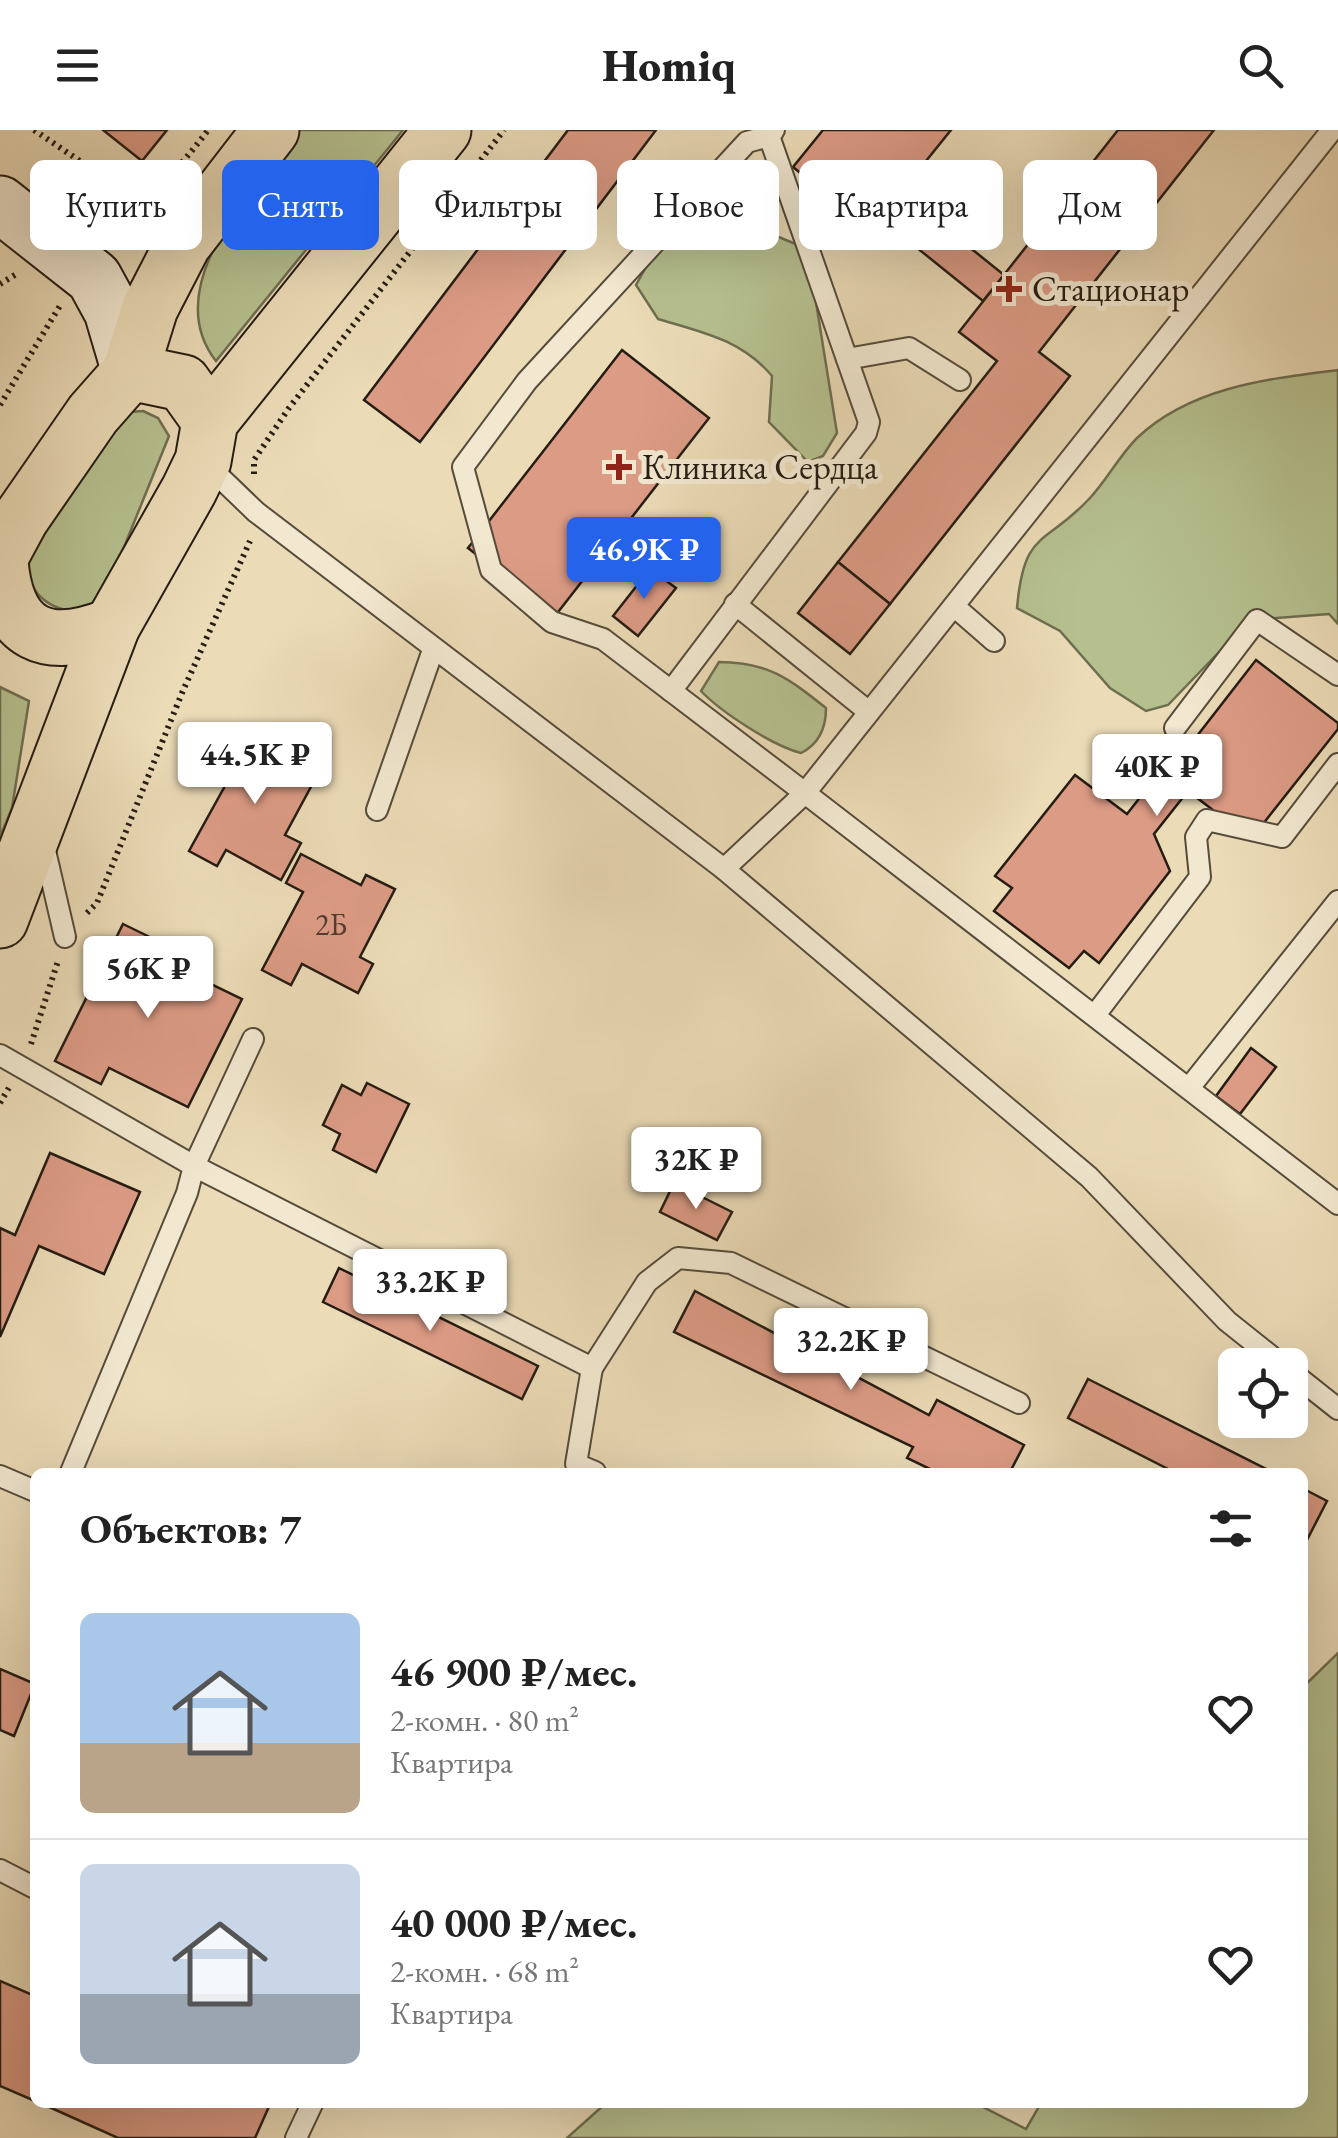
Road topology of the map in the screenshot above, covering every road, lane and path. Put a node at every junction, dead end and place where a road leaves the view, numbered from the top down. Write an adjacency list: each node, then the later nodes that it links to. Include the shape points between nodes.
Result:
1 (34, 130): 7 (path)
2 (271, 130): 12 (main road, via 183,244 150,308)
3 (443, 130): 14 (main road)
4 (504, 130): 15 (path, via 254,460)
5 (1332, 130): 18 (lane)
6 (771, 133): 11 (lane); 24 (lane, via 748,142 527,381 463,467 492,570 552,622 602,639)
7 (78, 160)
8 (0, 204): 12 (main road, via 94,278 112,311)
9 (19, 273): 10 (path)
10 (0, 284)
11 (848, 359): 13 (lane, via 909,348); 17 (lane, via 869,422 866,433)
12 (130, 372): 14 (main road, via 183,383); 16 (main road, via 94,414)
13 (960, 380)
14 (206, 441): 15 (lane); 19 (main road)
15 (256, 512): 22 (lane); 35 (path, via 249,548 98,902)
16 (0, 560): 20 (main road, via 3,596)
17 (735, 604): 24 (lane); 25 (lane)
18 (954, 607): 21 (lane); 25 (lane)
19 (112, 626): 20 (main road, via 80,639); 27 (main road)
20 (22, 628): 27 (main road, via 58,661)
21 (994, 641)
22 (433, 650): 30 (lane); 32 (lane)
23 (1338, 675): 26 (lane, via 1257,620)
24 (671, 690): 29 (lane)
25 (868, 712): 29 (lane)
26 (1175, 728)
27 (66, 744): 31 (main road)
28 (1338, 764): 36 (lane, via 1282,837 1207,820 1196,837 1200,877)
29 (805, 794): 32 (lane); 36 (lane)
30 (377, 810)
31 (38, 825): 34 (main road); 35 (lane)
32 (724, 870): 43 (lane, via 1089,1178)
33 (1337, 899): 39 (lane)
34 (0, 920)
35 (65, 938): 38 (path)
36 (1096, 1014): 39 (lane)
37 (253, 1038): 41 (lane)
38 (11, 1055): 40 (path); 41 (lane)
39 (1190, 1088): 42 (lane)
40 (0, 1102)
41 (194, 1166): 44 (lane); 48 (lane)
42 (1338, 1202)
43 (1261, 1348)
44 (592, 1368): 46 (lane, via 647,1282 678,1258 731,1263); 49 (lane, via 576,1464)
45 (1308, 1385): 47 (lane)
46 (1019, 1403)
47 (1338, 1409)
48 (73, 1468)
49 (586, 1468)
50 (0, 1476): 51 (lane)
51 (30, 1490)
52 (0, 1870): 53 (lane)
53 (30, 1885)
54 (309, 2108): 55 (lane)
55 (296, 2138)

